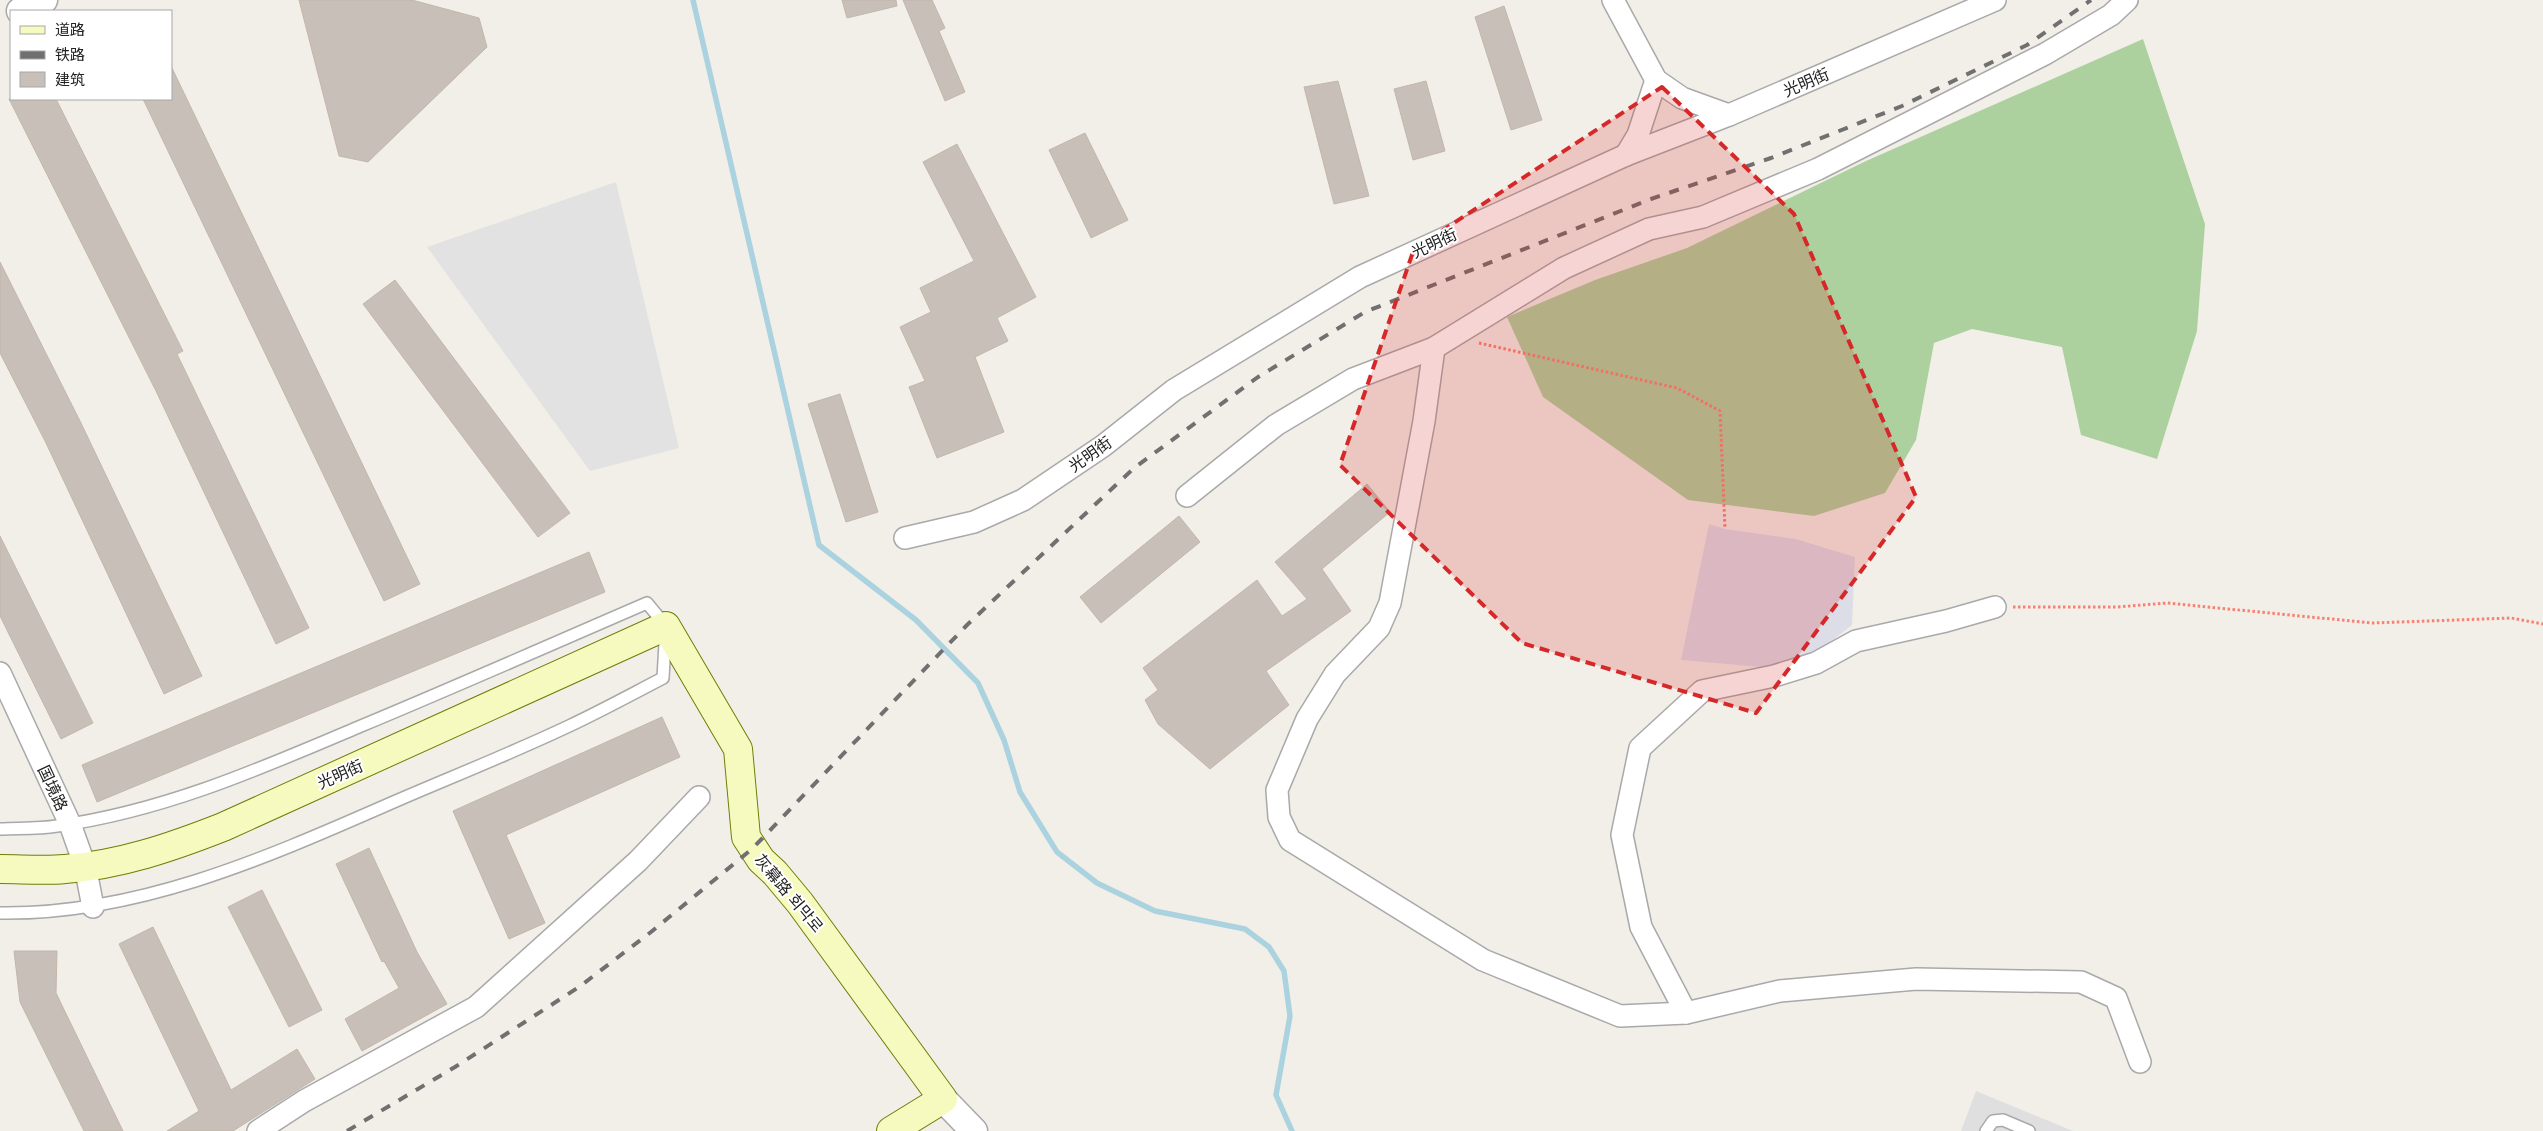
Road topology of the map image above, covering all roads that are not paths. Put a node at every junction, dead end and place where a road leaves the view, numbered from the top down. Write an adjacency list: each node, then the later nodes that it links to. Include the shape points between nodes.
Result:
1 (44, 0): 5 (street)
2 (1613, 0): 6 (street)
3 (1994, 0): 7 (street, 光明街)
4 (2127, 0): 9 (street, via 2111,15 2045,54 1818,169 1703,217 1649,229 1564,268)
5 (22, 10)
6 (1656, 80): 7 (street, via 1682,98); 8 (street, via 1638,135)
7 (1729, 115): 8 (street, 光明街)
8 (1626, 155): 11 (street, 光明街, via 1360,277 1174,390 1103,446 1023,500 974,522)
9 (1434, 348): 10 (street, via 1353,379 1283,421); 22 (street, via 1424,421 1390,602 1379,628 1335,674 1307,719 1277,790 1279,817 1290,840 1483,960 1620,1016)
10 (1187, 496)
11 (905, 538)
12 (1995, 607): 22 (street, via 1856,641 1816,663 1774,676 1702,691 1640,748 1622,835 1641,927)
13 (666, 626): 16 (lane, via 646,603 250,773 142,810); 18 (main road, 光明街, via 223,827 169,848); 20 (lane, via 663,678 570,726 268,856 175,887); 24 (main road, 灰幕路 회막로, via 738,749 746,837 752,849 800,903)
14 (0, 673): 16 (street, 国境路)
15 (699, 797): 25 (street, via 638,861 476,1007 304,1101)
16 (70, 824): 17 (lane); 18 (street, 国境路)
17 (0, 829)
18 (85, 866): 19 (main road, 光明街); 20 (street, 国境路)
19 (0, 869)
20 (93, 907): 21 (lane, via 38,914)
21 (0, 913)
22 (1686, 1013): 23 (street, via 1780,991 1916,979 2081,982 2116,998)
23 (2140, 1062)
24 (943, 1099): 26 (main road); 27 (street, 灰幕路 회막로)
25 (258, 1131)
26 (891, 1131)
27 (974, 1131)
28 (1986, 1131): 29 (lane, via 1993,1122 2003,1120)
29 (2029, 1131)

